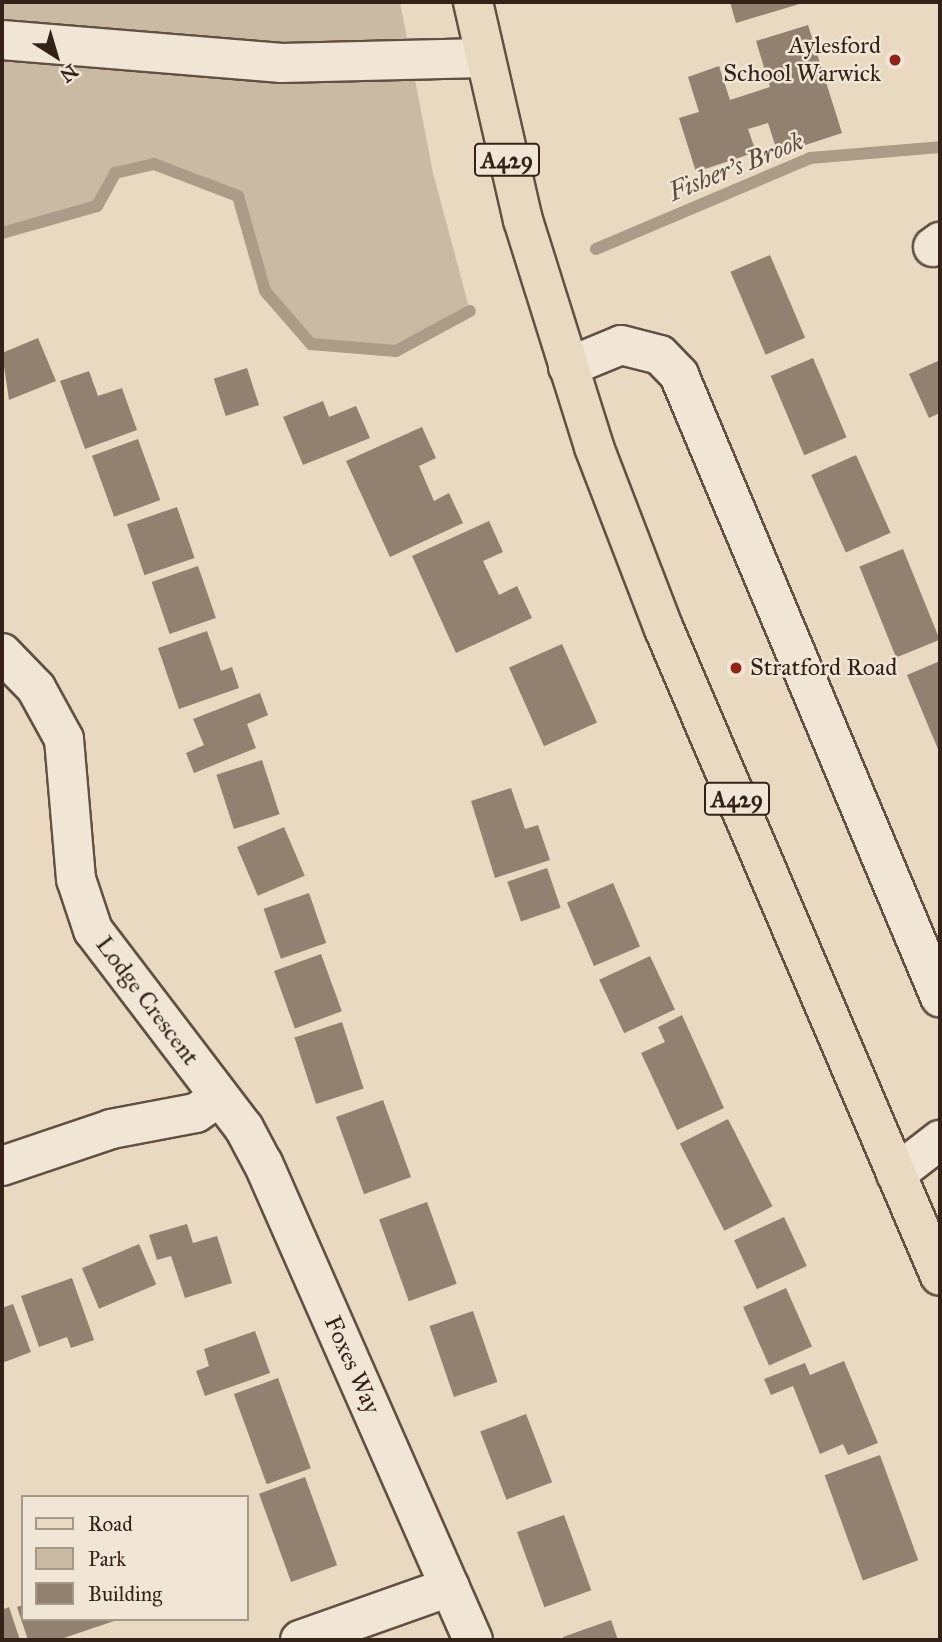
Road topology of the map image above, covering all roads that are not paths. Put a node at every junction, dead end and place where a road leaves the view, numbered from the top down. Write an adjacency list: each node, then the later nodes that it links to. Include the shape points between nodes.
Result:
1 (473, 2): 3 (main road, A429)
2 (2, 40): 3 (street, via 282,63)
3 (483, 58): 4 (main road, A429)
4 (568, 368): 6 (street, via 597,351 632,346 660,355 679,375); 10 (main road, A429, via 664,629)
5 (2, 653): 7 (street, Lodge Crescent, via 36,688 64,739 76,879 93,930)
6 (940, 997)
7 (219, 1097): 9 (street, via 196,1114 111,1129); 12 (street, Foxes Way, via 264,1163)
8 (940, 1139): 10 (street)
9 (2, 1166)
10 (896, 1174): 11 (main road, A429)
11 (940, 1276)
12 (450, 1587): 13 (street); 14 (street, Foxes Way)
13 (300, 1640)
14 (474, 1640)

